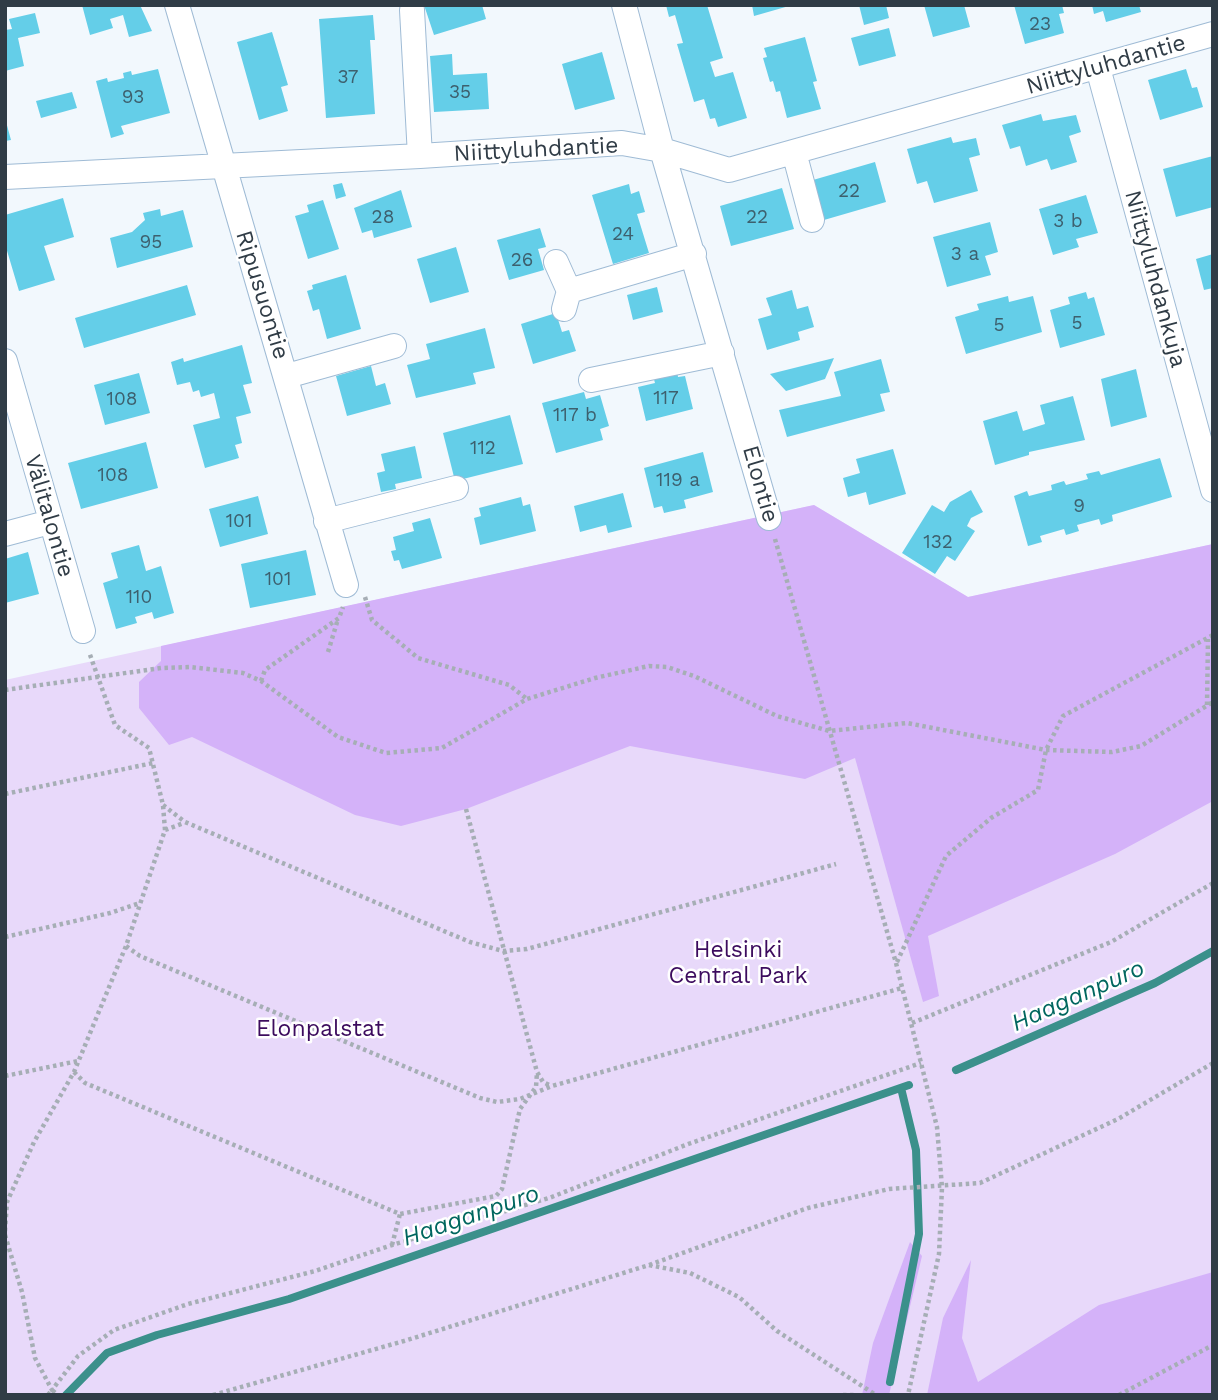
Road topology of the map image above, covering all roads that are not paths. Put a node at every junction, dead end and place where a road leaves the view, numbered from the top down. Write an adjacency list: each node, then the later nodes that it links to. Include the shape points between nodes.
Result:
1 (177, 5): 9 (street, Ripusuontie)
2 (624, 5): 6 (street, Elontie)
3 (412, 10): 8 (street)
4 (1213, 34): 5 (street, Niittyluhdantie)
5 (1098, 68): 7 (street, Niittyluhdantie); 20 (street, Niittyluhdankuja)
6 (662, 150): 7 (street, Niittyluhdantie, via 729,170); 8 (street, Niittyluhdantie, via 622,143); 12 (street, Elontie)
7 (794, 152): 11 (street)
8 (420, 156): 9 (street, Niittyluhdantie)
9 (222, 166): 10 (street, Niittyluhdantie); 17 (street, Ripusuontie)
10 (5, 177)
11 (812, 220)
12 (694, 254): 13 (street, via 566,300); 15 (street, Elontie)
13 (556, 262)
14 (394, 346): 17 (street)
15 (722, 353): 18 (street); 21 (street, Elontie)
16 (5, 361): 23 (street, Välitalontie)
17 (287, 376): 22 (street, Ripusuontie)
18 (591, 380)
19 (456, 488): 22 (street)
20 (1213, 490)
21 (769, 518)
22 (326, 521): 25 (street, Ripusuontie)
23 (50, 522): 24 (street); 26 (street, Välitalontie)
24 (5, 534)
25 (346, 585)
26 (83, 631)

